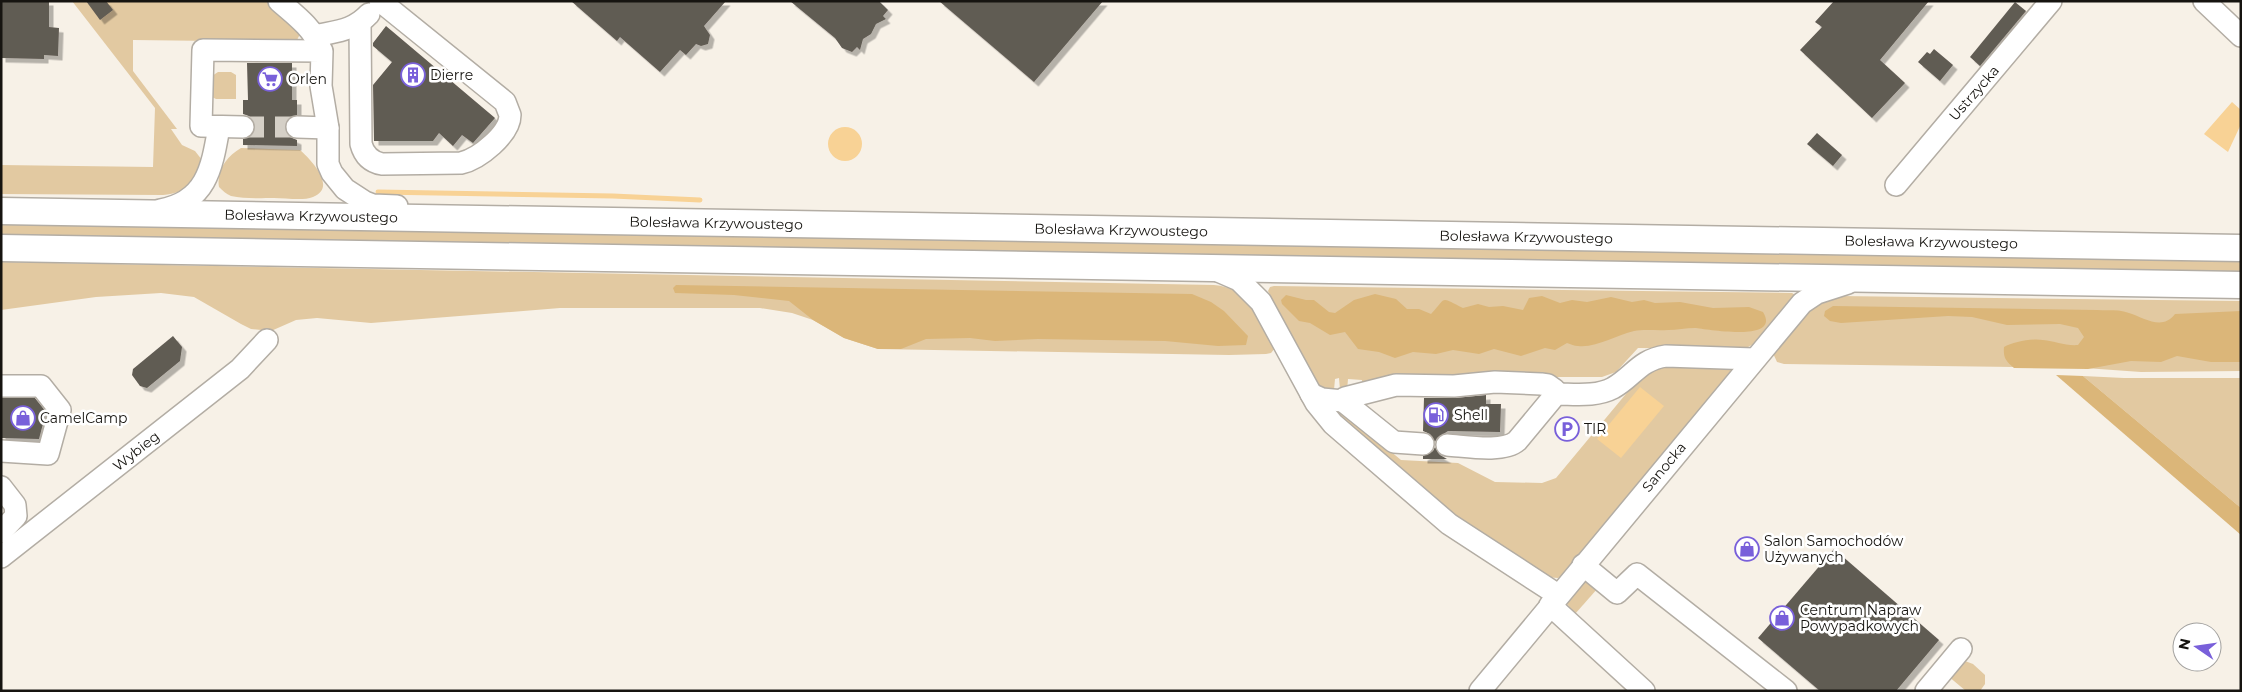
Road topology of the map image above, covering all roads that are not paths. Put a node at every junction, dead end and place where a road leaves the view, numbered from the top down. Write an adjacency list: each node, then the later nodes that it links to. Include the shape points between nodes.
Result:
1 (279, 1): 7 (street)
2 (380, 1): 5 (street); 5 (street, via 505,102 510,115 505,133 471,160 461,163 382,164 370,160 361,144)
3 (2052, 1): 12 (street, Ustrzycka)
4 (2204, 1): 6 (street)
5 (360, 23): 7 (street)
6 (2241, 36)
7 (318, 44): 8 (street, via 203,50 201,126); 11 (street)
8 (219, 127): 9 (street); 14 (street, via 212,163 194,196 176,206)
9 (243, 127)
10 (297, 127): 11 (street)
11 (328, 128): 15 (street, via 328,164 339,184 350,194 373,205 410,206)
12 (1896, 185)
13 (1, 211): 14 (main road, Bolesława Krzywoustego)
14 (140, 213): 15 (main road, Bolesława Krzywoustego)
15 (442, 219): 17 (main road, Bolesława Krzywoustego)
16 (2241, 235): 17 (street, via 2226,241)
17 (2188, 247): 19 (main road, Bolesława Krzywoustego)
18 (1, 248): 20 (main road)
19 (2241, 248)
20 (1210, 268): 21 (main road); 26 (street, via 1239,280 1262,302)
21 (1872, 279): 22 (main road); 24 (street, Sanocka, via 1835,286 1811,296)
22 (2241, 285)
23 (267, 340): 34 (street, Wybieg, via 240,368)
24 (1754, 359): 27 (street, via 1660,357 1644,362 1607,390 1591,394); 35 (street, Sanocka)
25 (1, 386): 31 (street, via 42,386 60,410 48,454)
26 (1311, 394): 28 (street); 36 (street, via 1333,424 1449,524)
27 (1556, 394): 28 (street, via 1548,384 1396,385); 30 (street, via 1510,445)
28 (1342, 401): 29 (street, via 1394,442)
29 (1423, 444)
30 (1447, 445)
31 (1, 451)
32 (1, 487): 33 (street, via 15,505 16,516)
33 (1, 532)
34 (1, 557)
35 (1583, 565): 36 (street, Sanocka); 40 (street, via 1617,593 1637,574)
36 (1554, 600): 38 (street, Sanocka); 39 (street)
37 (1961, 648): 41 (street)
38 (1480, 691)
39 (1644, 691)
40 (1786, 691)
41 (1926, 691)

